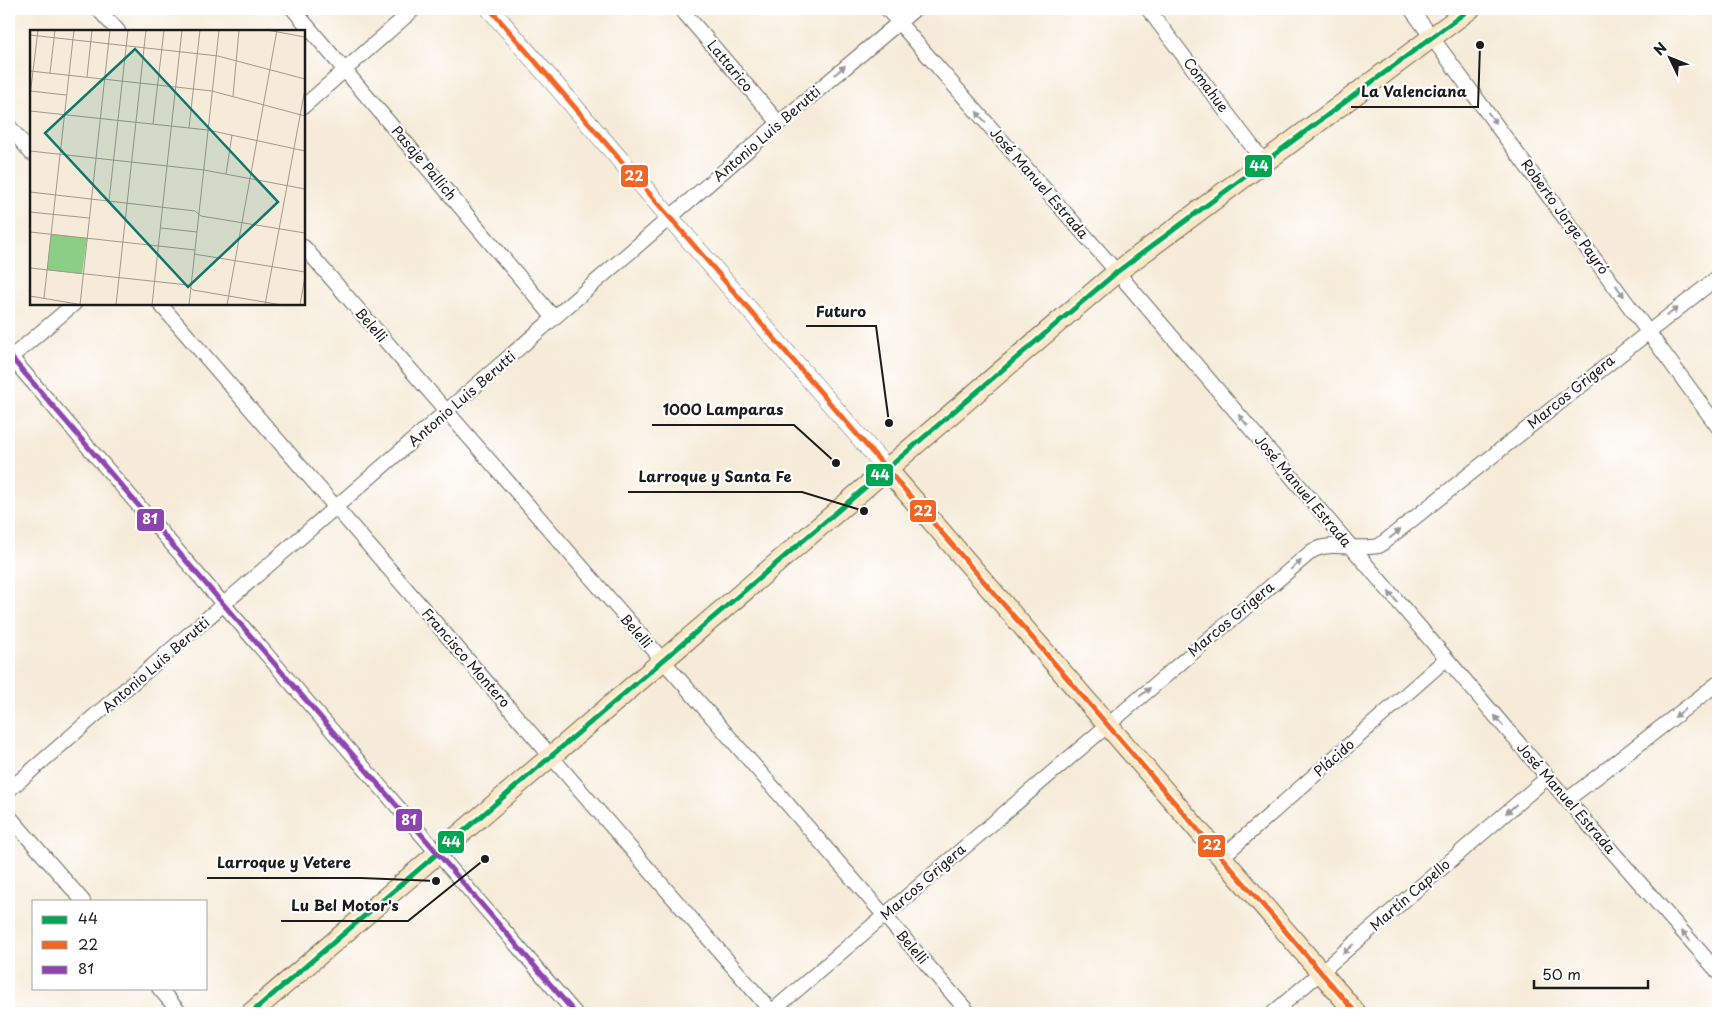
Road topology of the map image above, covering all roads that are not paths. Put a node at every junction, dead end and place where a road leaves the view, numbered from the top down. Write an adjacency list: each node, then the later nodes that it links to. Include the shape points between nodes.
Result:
1 (98, 9): 12 (street)
2 (293, 9): 14 (street, Pasaje Pallich)
3 (414, 9): 14 (street)
4 (490, 9): 20 (street)
5 (682, 9): 16 (street, Lattarico)
6 (887, 9): 11 (street, José Manuel Estrada)
7 (915, 9): 11 (street, Antonio Luis Berutti)
8 (1148, 9): 19 (street, Comahue)
9 (1411, 9): 13 (street, Roberto Jorge Payró)
10 (1470, 9): 13 (main road)
11 (897, 21): 16 (street, Antonio Luis Berutti, one-way to 11); 22 (street, José Manuel Estrada, one-way to 11)
12 (117, 30)
13 (1432, 36): 19 (main road); 27 (street, Roberto Jorge Payró, one-way to 27)
14 (345, 69): 15 (street); 26 (street, Pasaje Pallich)
15 (305, 105)
16 (779, 123): 20 (street, Antonio Luis Berutti)
17 (9, 126): 18 (street)
18 (30, 152)
19 (1264, 162): 22 (main road)
20 (670, 217): 26 (street, Antonio Luis Berutti); 31 (street)
21 (305, 248): 29 (street, Belelli)
22 (1117, 272): 31 (main road); 33 (street, José Manuel Estrada, one-way to 22)
23 (1718, 277): 27 (street, Marcos Grigera, one-way to 23)
24 (73, 305): 28 (street)
25 (161, 305): 32 (street, Francisco Montero)
26 (554, 318): 29 (street, Antonio Luis Berutti)
27 (1649, 330): 30 (street, Roberto Jorge Payró); 33 (street, Marcos Grigera, one-way to 27, via 1379,546)
28 (10, 357): 34 (street)
29 (446, 413): 32 (street, Antonio Luis Berutti); 36 (street, Belelli)
30 (1718, 427)
31 (886, 468): 36 (main road); 38 (main road)
32 (336, 508): 34 (street, Antonio Luis Berutti); 39 (street, Francisco Montero)
33 (1350, 547): 35 (street, José Manuel Estrada, one-way to 33); 38 (street, Marcos Grigera, one-way to 33, via 1312,551 1330,544)
34 (224, 606): 41 (street, Antonio Luis Berutti); 44 (street)
35 (1446, 659): 40 (street, José Manuel Estrada, one-way to 35); 45 (street, Plácido)
36 (662, 660): 39 (main road); 47 (street, Belelli)
37 (1718, 683): 42 (street, one-way to 42)
38 (1107, 724): 45 (main road); 47 (street, Marcos Grigera)
39 (551, 756): 44 (main road); 54 (street, Francisco Montero)
40 (1548, 777): 42 (street, José Manuel Estrada); 48 (street, Martín Capello, one-way to 48)
41 (9, 790)
42 (1567, 800): 49 (street, José Manuel Estrada, one-way to 42)
43 (9, 816): 46 (street)
44 (438, 853): 52 (main road); 53 (street)
45 (1222, 857): 48 (main road)
46 (82, 900)
47 (884, 915): 54 (street, Marcos Grigera); 55 (street, Belelli)
48 (1321, 972): 56 (street, Martín Capello); 57 (main road)
49 (1718, 972)
50 (161, 990): 51 (street)
51 (180, 1013)
52 (251, 1013)
53 (574, 1013)
54 (771, 1013)
55 (969, 1013)
56 (1273, 1013)
57 (1356, 1013)

